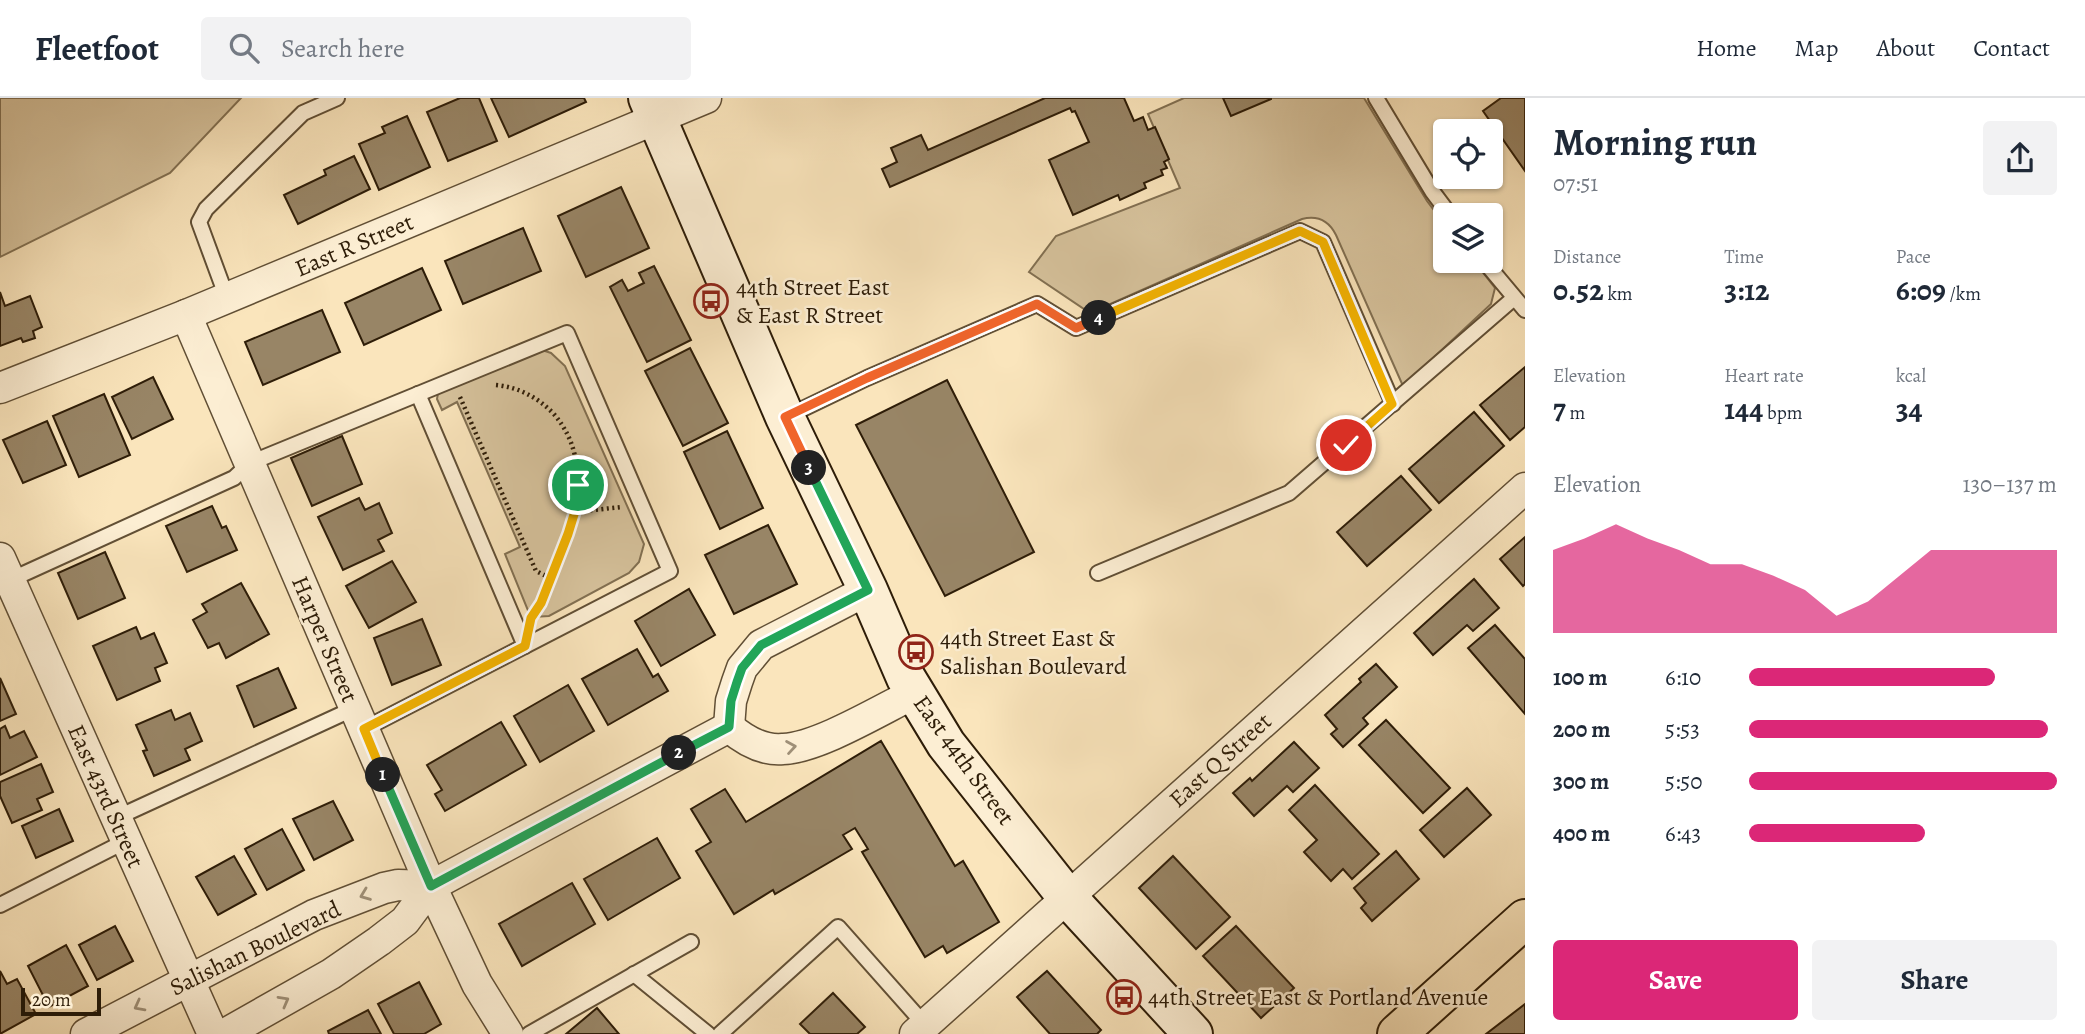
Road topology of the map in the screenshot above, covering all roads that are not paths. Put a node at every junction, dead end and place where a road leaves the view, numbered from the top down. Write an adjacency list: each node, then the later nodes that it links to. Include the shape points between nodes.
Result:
1 (337, 98): 7 (lane, via 303,113 205,209 199,222)
2 (706, 98): 4 (street, East R Street)
3 (1376, 98): 5 (lane)
4 (652, 109): 7 (street, East R Street); 14 (street, East 44th Street)
5 (1441, 203)
6 (1494, 273): 8 (lane)
7 (227, 298): 10 (street, East R Street)
8 (1514, 298): 9 (lane); 13 (lane)
9 (1525, 310)
10 (186, 315): 11 (street, East R Street); 15 (street, Harper Street)
11 (0, 388)
12 (418, 394): 15 (lane); 20 (lane); 20 (lane, via 567,333 670,571)
13 (1392, 404): 14 (lane, via 1323,242 1300,231 1076,328 1037,304); 18 (lane, via 1289,493)
14 (785, 417): 19 (street, East 44th Street)
15 (250, 463): 17 (lane, via 234,478); 22 (street, Harper Street)
16 (1525, 488): 26 (street, East Q Street)
17 (5, 569): 24 (street, East 43rd Street)
18 (1098, 573)
19 (868, 590): 21 (street, East 44th Street); 23 (street, via 761,645 742,668 731,701)
20 (525, 646): 22 (lane)
21 (915, 693): 23 (street, one-way to 21, via 756,745 783,750 820,740); 26 (street, East 44th Street, via 946,744)
22 (359, 719): 24 (lane); 25 (street, Harper Street)
23 (729, 727): 25 (street, Salishan Boulevard)
24 (121, 830): 27 (lane); 31 (street, East 43rd Street)
25 (431, 886): 31 (street, Salishan Boulevard, one-way to 31, via 398,885 360,897 285,929); 35 (street, Salishan Boulevard, one-way to 25, via 370,947 405,921); 36 (street, Harper Street, via 477,984)
26 (1067, 897): 32 (street, East Q Street); 40 (street, East 44th Street)
27 (0, 905)
28 (1525, 919): 41 (main road)
29 (691, 942): 30 (lane)
30 (634, 974): 37 (lane); 38 (lane)
31 (188, 980): 33 (street, Salishan Boulevard, one-way to 33); 34 (street, East 43rd Street)
32 (920, 1030): 39 (lane, via 838,927)
33 (86, 1034)
34 (213, 1034)
35 (225, 1034)
36 (508, 1034)
37 (530, 1034)
38 (708, 1034)
39 (719, 1034)
40 (1193, 1034)
41 (1397, 1034)

